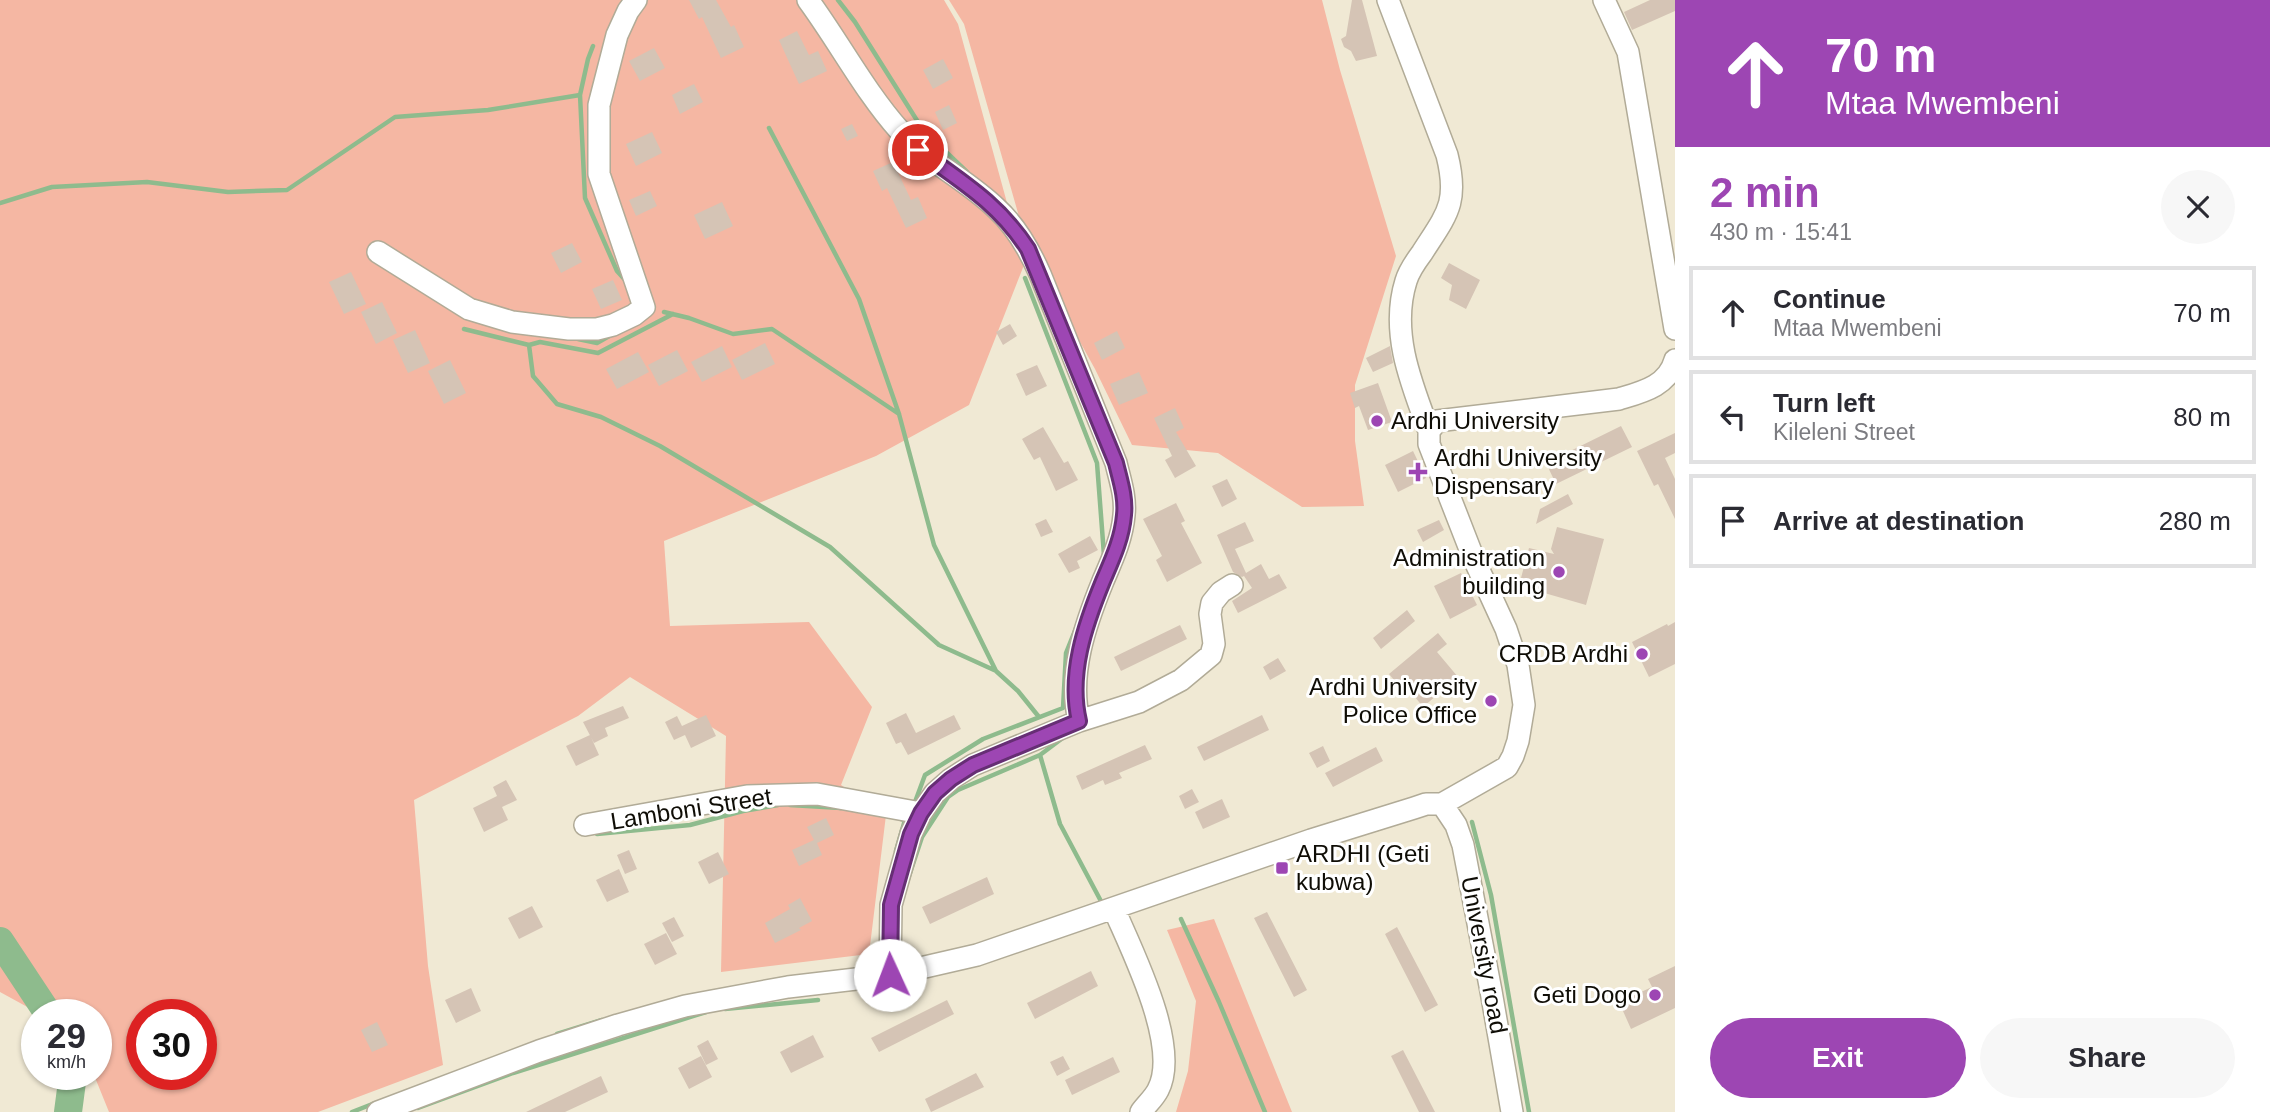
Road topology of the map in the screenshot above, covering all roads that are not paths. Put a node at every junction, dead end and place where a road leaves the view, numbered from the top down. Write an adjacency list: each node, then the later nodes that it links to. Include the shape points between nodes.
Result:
1 (636, 0): 5 (street, via 617,35 598,105 598,174 644,307 597,329 512,322 469,309)
2 (807, 0): 10 (street, via 898,129 918,150 997,208 1022,239 1116,463 1124,516 1078,662 1075,699)
3 (1388, 0): 8 (street, via 1452,174 1446,217 1407,278 1400,307 1404,360)
4 (1604, 0): 6 (street, via 1628,52)
5 (378, 252)
6 (1675, 329)
7 (1675, 360): 8 (street, via 1662,382 1619,399 1437,421)
8 (1429, 430): 11 (street, via 1429,444 1442,479 1506,629 1524,705 1518,741 1507,767)
9 (1232, 585): 10 (street, via 1212,603 1214,644 1203,663 1139,702)
10 (1079, 721): 12 (street, via 973,765 935,793)
11 (1442, 804): 14 (street, via 1426,804 1311,840); 18 (street, University road, via 1457,825 1463,845)
12 (921, 813): 13 (street, Lamboni Street, via 817,793 677,807); 15 (street, via 891,905)
13 (585, 825)
14 (1114, 909): 15 (street, via 977,955); 17 (street, via 1156,1011 1164,1062 1159,1089)
15 (890, 975): 16 (street, via 685,1006 546,1049)
16 (378, 1112)
17 (1141, 1112)
18 (1512, 1112)

